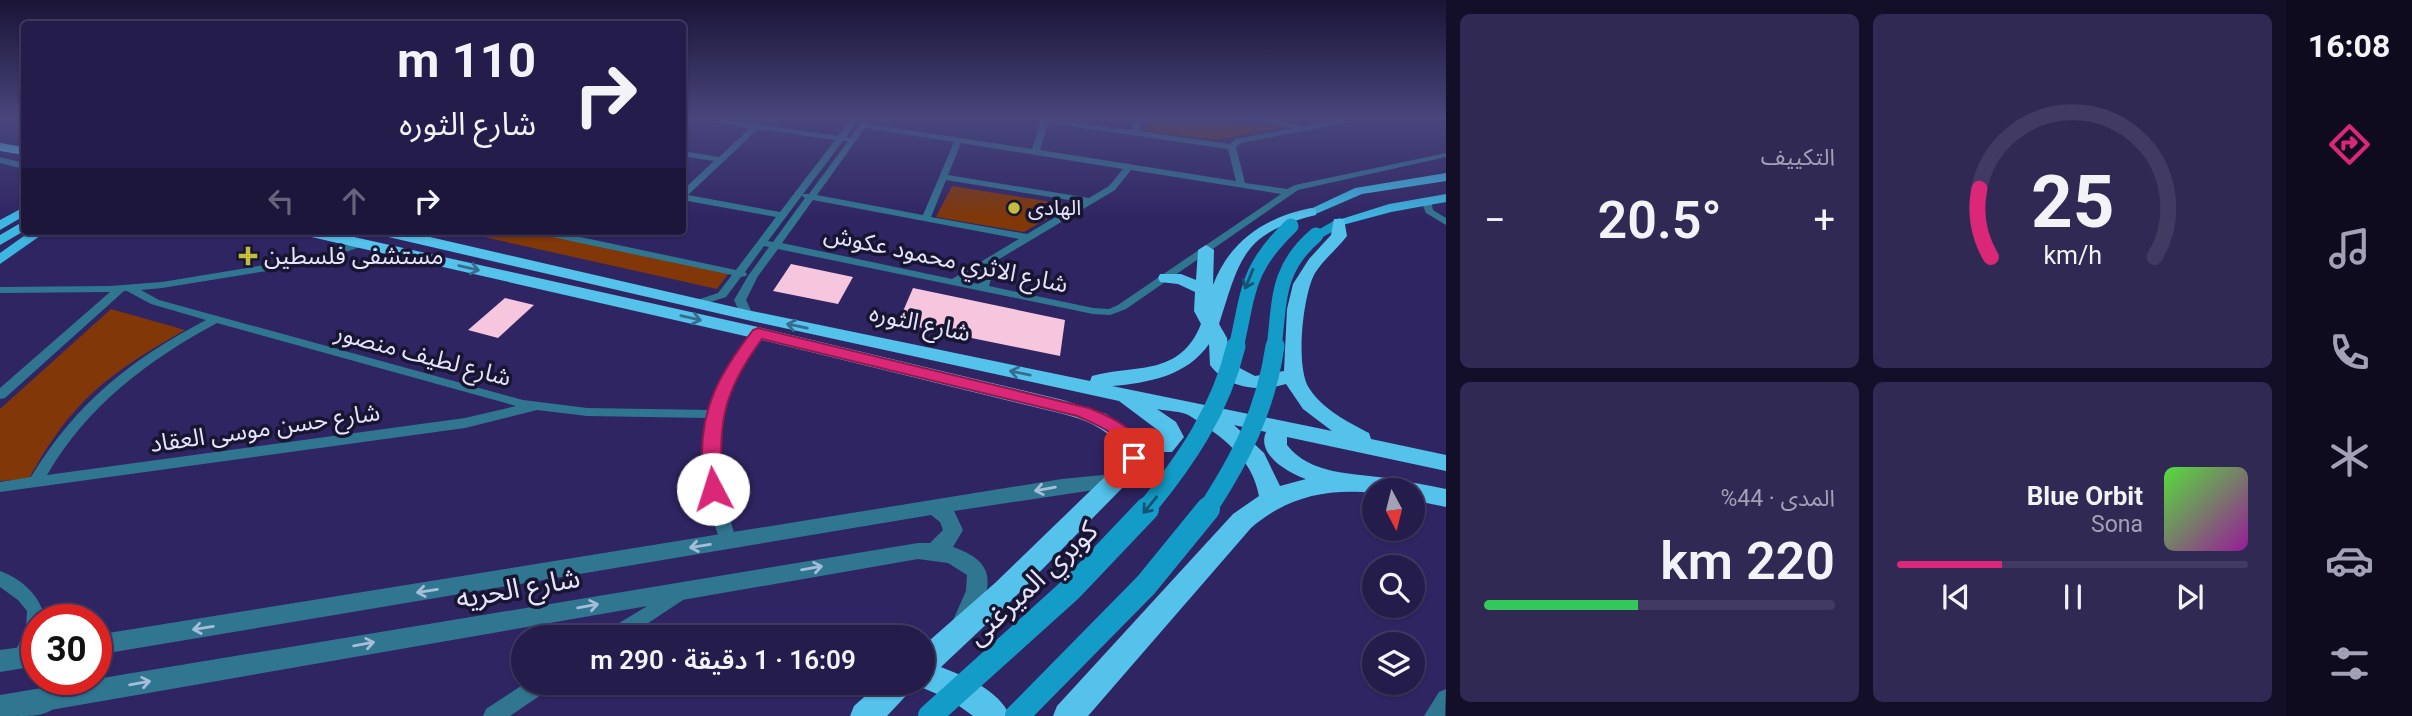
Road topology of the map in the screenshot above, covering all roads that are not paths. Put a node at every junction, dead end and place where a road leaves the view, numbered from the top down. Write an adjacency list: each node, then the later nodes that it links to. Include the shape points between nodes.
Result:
1 (726, 152): 9 (street)
2 (829, 152): 18 (street)
3 (844, 152): 19 (street)
4 (953, 152): 13 (street)
5 (1045, 152): 12 (street)
6 (1234, 152): 15 (street)
7 (686, 154): 9 (street)
8 (1446, 155): 16 (street, via 1320,180)
9 (718, 159): 17 (street)
10 (0, 160): 11 (street)
11 (21, 165)
12 (1130, 166): 15 (street); 22 (street, via 1111,188)
13 (943, 177): 22 (street); 27 (street)
14 (1446, 177): 24 (main road, via 1359,191)
15 (1241, 183): 16 (street)
16 (1288, 192): 43 (street)
17 (686, 193)
18 (799, 194): 19 (street); 26 (street)
19 (812, 197): 27 (street); 42 (street)
20 (686, 198): 26 (street)
21 (1446, 198): 23 (main road)
22 (1090, 201): 38 (street)
23 (1426, 201): 28 (main road); 29 (street, via 1429,211)
24 (1311, 212): 58 (highway, via 1275,223 1242,249 1225,276); 98 (main road, كوبري الميرغنى, one-way to 98, bridge, via 1266,250 1251,273 1225,384 1175,473 1106,553)
25 (21, 213): 32 (main road)
26 (782, 215): 40 (street)
27 (926, 218): 38 (street)
28 (1339, 222): 60 (highway, via 1339,236 1311,264 1298,290); 100 (main road, bridge, via 1296,253 1282,276 1263,402 1221,490 1164,565)
29 (1446, 222)
30 (21, 224): 32 (main road)
31 (21, 226): 39 (main road)
32 (0, 227)
33 (24, 235): 44 (main road)
34 (34, 235): 45 (main road)
35 (325, 235): 41 (highway, شارع الثوره)
36 (401, 235): 55 (highway, شارع الثوره)
37 (557, 235): 47 (street)
38 (1030, 238): 46 (street)
39 (0, 241)
40 (761, 242): 42 (street, شارع الاثري محمود عكوش); 47 (street)
41 (361, 243): 51 (street, via 308,262); 59 (highway, شارع الثوره, one-way to 59)
42 (776, 245): 48 (street); 50 (street, شارع الاثري محمود عكوش)
43 (1206, 250): 49 (street); 53 (highway)
44 (0, 252)
45 (0, 260)
46 (992, 262): 50 (street); 52 (street)
47 (737, 273): 48 (street); 55 (street, via 722,295)
48 (753, 276): 56 (street, via 740,300)
49 (1167, 278): 52 (street, شارع الاثري محمود عكوش, via 1110,312); 53 (highway)
50 (954, 282): 52 (street, شارع الاثري محمود عكوش)
51 (125, 288): 54 (street); 57 (street, شارع لطيف منصور); 63 (street)
52 (984, 288)
53 (1202, 288): 58 (highway, via 1203,311)
54 (0, 290)
55 (695, 304): 56 (highway, شارع الثوره)
56 (747, 315): 61 (highway, شارع الثوره, one-way to 56)
57 (216, 319): 65 (street, شارع لطيف منصور); 72 (street, via 117,382 70,429)
58 (1210, 325): 60 (highway, via 1218,341 1219,361 1235,376 1264,384); 61 (highway, via 1190,355 1165,369 1130,378)
59 (758, 333): 66 (street, via 731,369); 68 (highway, شارع الثوره, via 1083,412 1107,422)
60 (1294, 374): 69 (highway, via 1301,393 1321,413)
61 (1067, 382): 62 (highway, شارع الثوره)
62 (1119, 391): 64 (highway, شارع الثوره); 68 (highway, via 1168,427 1173,437 1164,447)
63 (0, 395)
64 (1179, 405): 67 (highway, شارع الثوره); 78 (highway, via 1208,419 1246,447 1267,478)
65 (535, 407): 66 (street, شارع لطيف منصور); 72 (street, شارع حسن موسى العقاد, via 465,423)
66 (714, 414): 80 (street, via 711,473)
67 (1284, 427): 69 (highway, شارع الثوره); 73 (highway, via 1276,432 1274,441 1285,457 1309,471)
68 (1130, 443): 71 (highway, via 1134,458)
69 (1384, 449): 70 (highway, شارع الثوره)
70 (1446, 463)
71 (1113, 481): 79 (street, شارع الحريه, one-way to 79); 85 (highway)
72 (36, 482): 75 (street, شارع حسن موسى العقاد)
73 (1348, 482): 74 (highway); 78 (highway, via 1306,486)
74 (1362, 484)
75 (0, 487)
76 (1425, 493): 77 (highway)
77 (1446, 498)
78 (1262, 504): 101 (highway)
79 (935, 508): 80 (street, شارع الحريه); 81 (street, via 948,517 953,530)
80 (729, 542): 86 (street, شارع الحريه, one-way to 86)
81 (935, 551): 83 (street, شارع الحريه, one-way to 81); 85 (street, شارع الحريه, via 959,557 977,577 978,588)
82 (0, 578): 88 (street, via 27,595 35,606 35,629)
83 (690, 589): 84 (street); 92 (street, شارع الحريه, one-way to 83)
84 (632, 625)
85 (959, 633): 87 (highway)
86 (112, 642)
87 (935, 654)
88 (19, 658)
89 (935, 678): 99 (highway, via 980,702)
90 (524, 695): 96 (street)
91 (888, 695): 97 (highway)
92 (59, 697): 94 (street, شارع الحريه); 95 (street)
93 (1446, 698): 102 (street)
94 (0, 707)
95 (28, 716)
96 (493, 716)
97 (865, 716)
98 (930, 716)
99 (995, 716)
100 (1017, 716)
101 (1068, 716)
102 (1434, 716)

